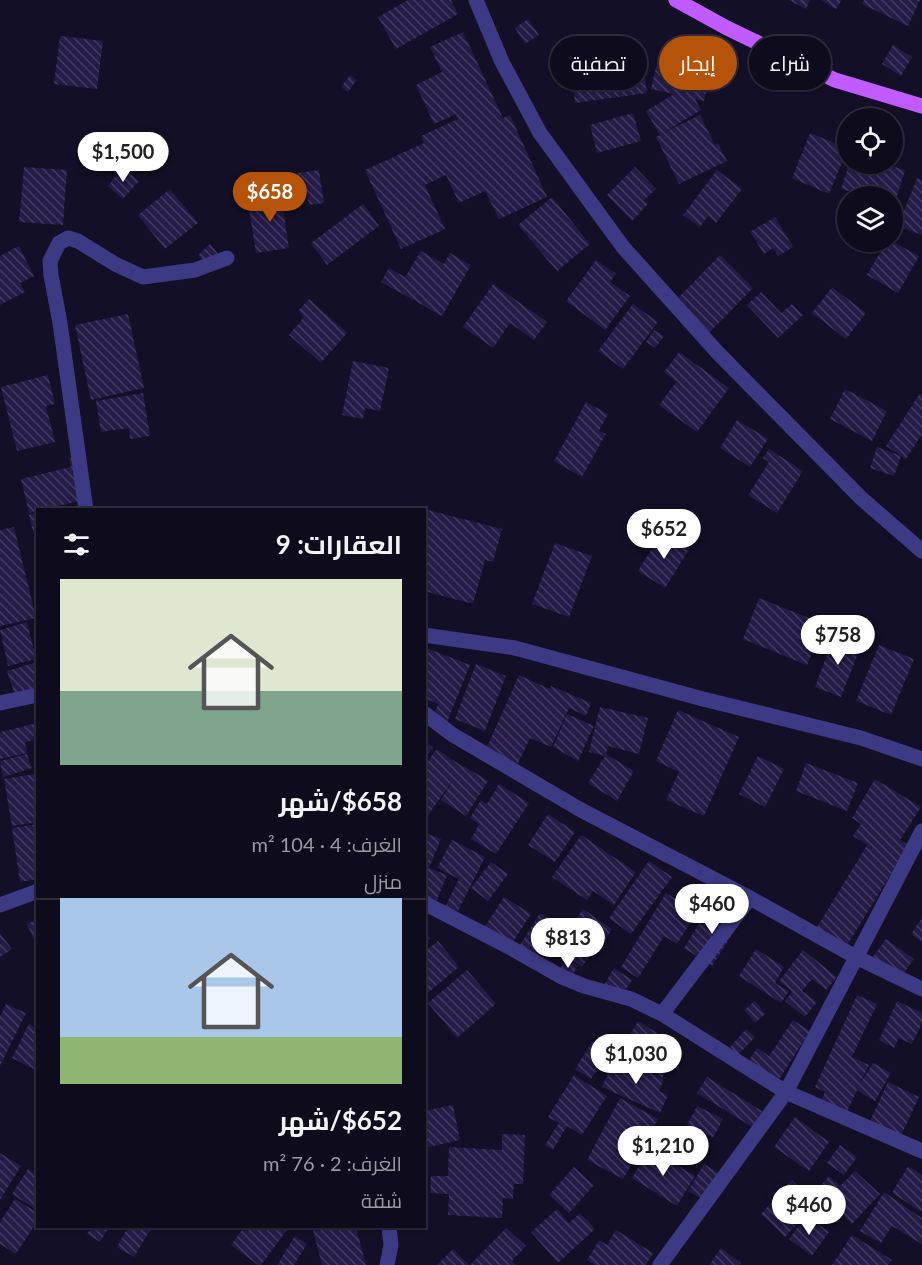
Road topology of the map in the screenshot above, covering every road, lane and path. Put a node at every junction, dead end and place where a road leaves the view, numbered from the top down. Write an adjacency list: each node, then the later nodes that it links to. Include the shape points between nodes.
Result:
1 (476, 0): 6 (street, via 502,62 540,133 623,247 718,353 862,499)
2 (675, 0): 3 (main road, via 835,80)
3 (922, 106)
4 (227, 258): 5 (street, via 195,270 144,277 78,241 68,238 59,243 50,261 51,275)
5 (86, 508)
6 (922, 551)
7 (426, 635): 11 (street, via 515,648 861,738)
8 (36, 695): 9 (street)
9 (0, 703)
10 (426, 715): 14 (street, via 453,735 581,810)
11 (922, 759)
12 (922, 831): 17 (street)
13 (36, 892): 16 (street)
14 (750, 898): 17 (street); 19 (street)
15 (426, 904): 19 (street, via 561,976 631,999)
16 (0, 906)
17 (855, 957): 18 (street); 20 (street)
18 (922, 989)
19 (662, 1014): 20 (street)
20 (786, 1092): 21 (street); 24 (street)
21 (922, 1151)
22 (389, 1228): 23 (street)
23 (387, 1265)
24 (660, 1265)

